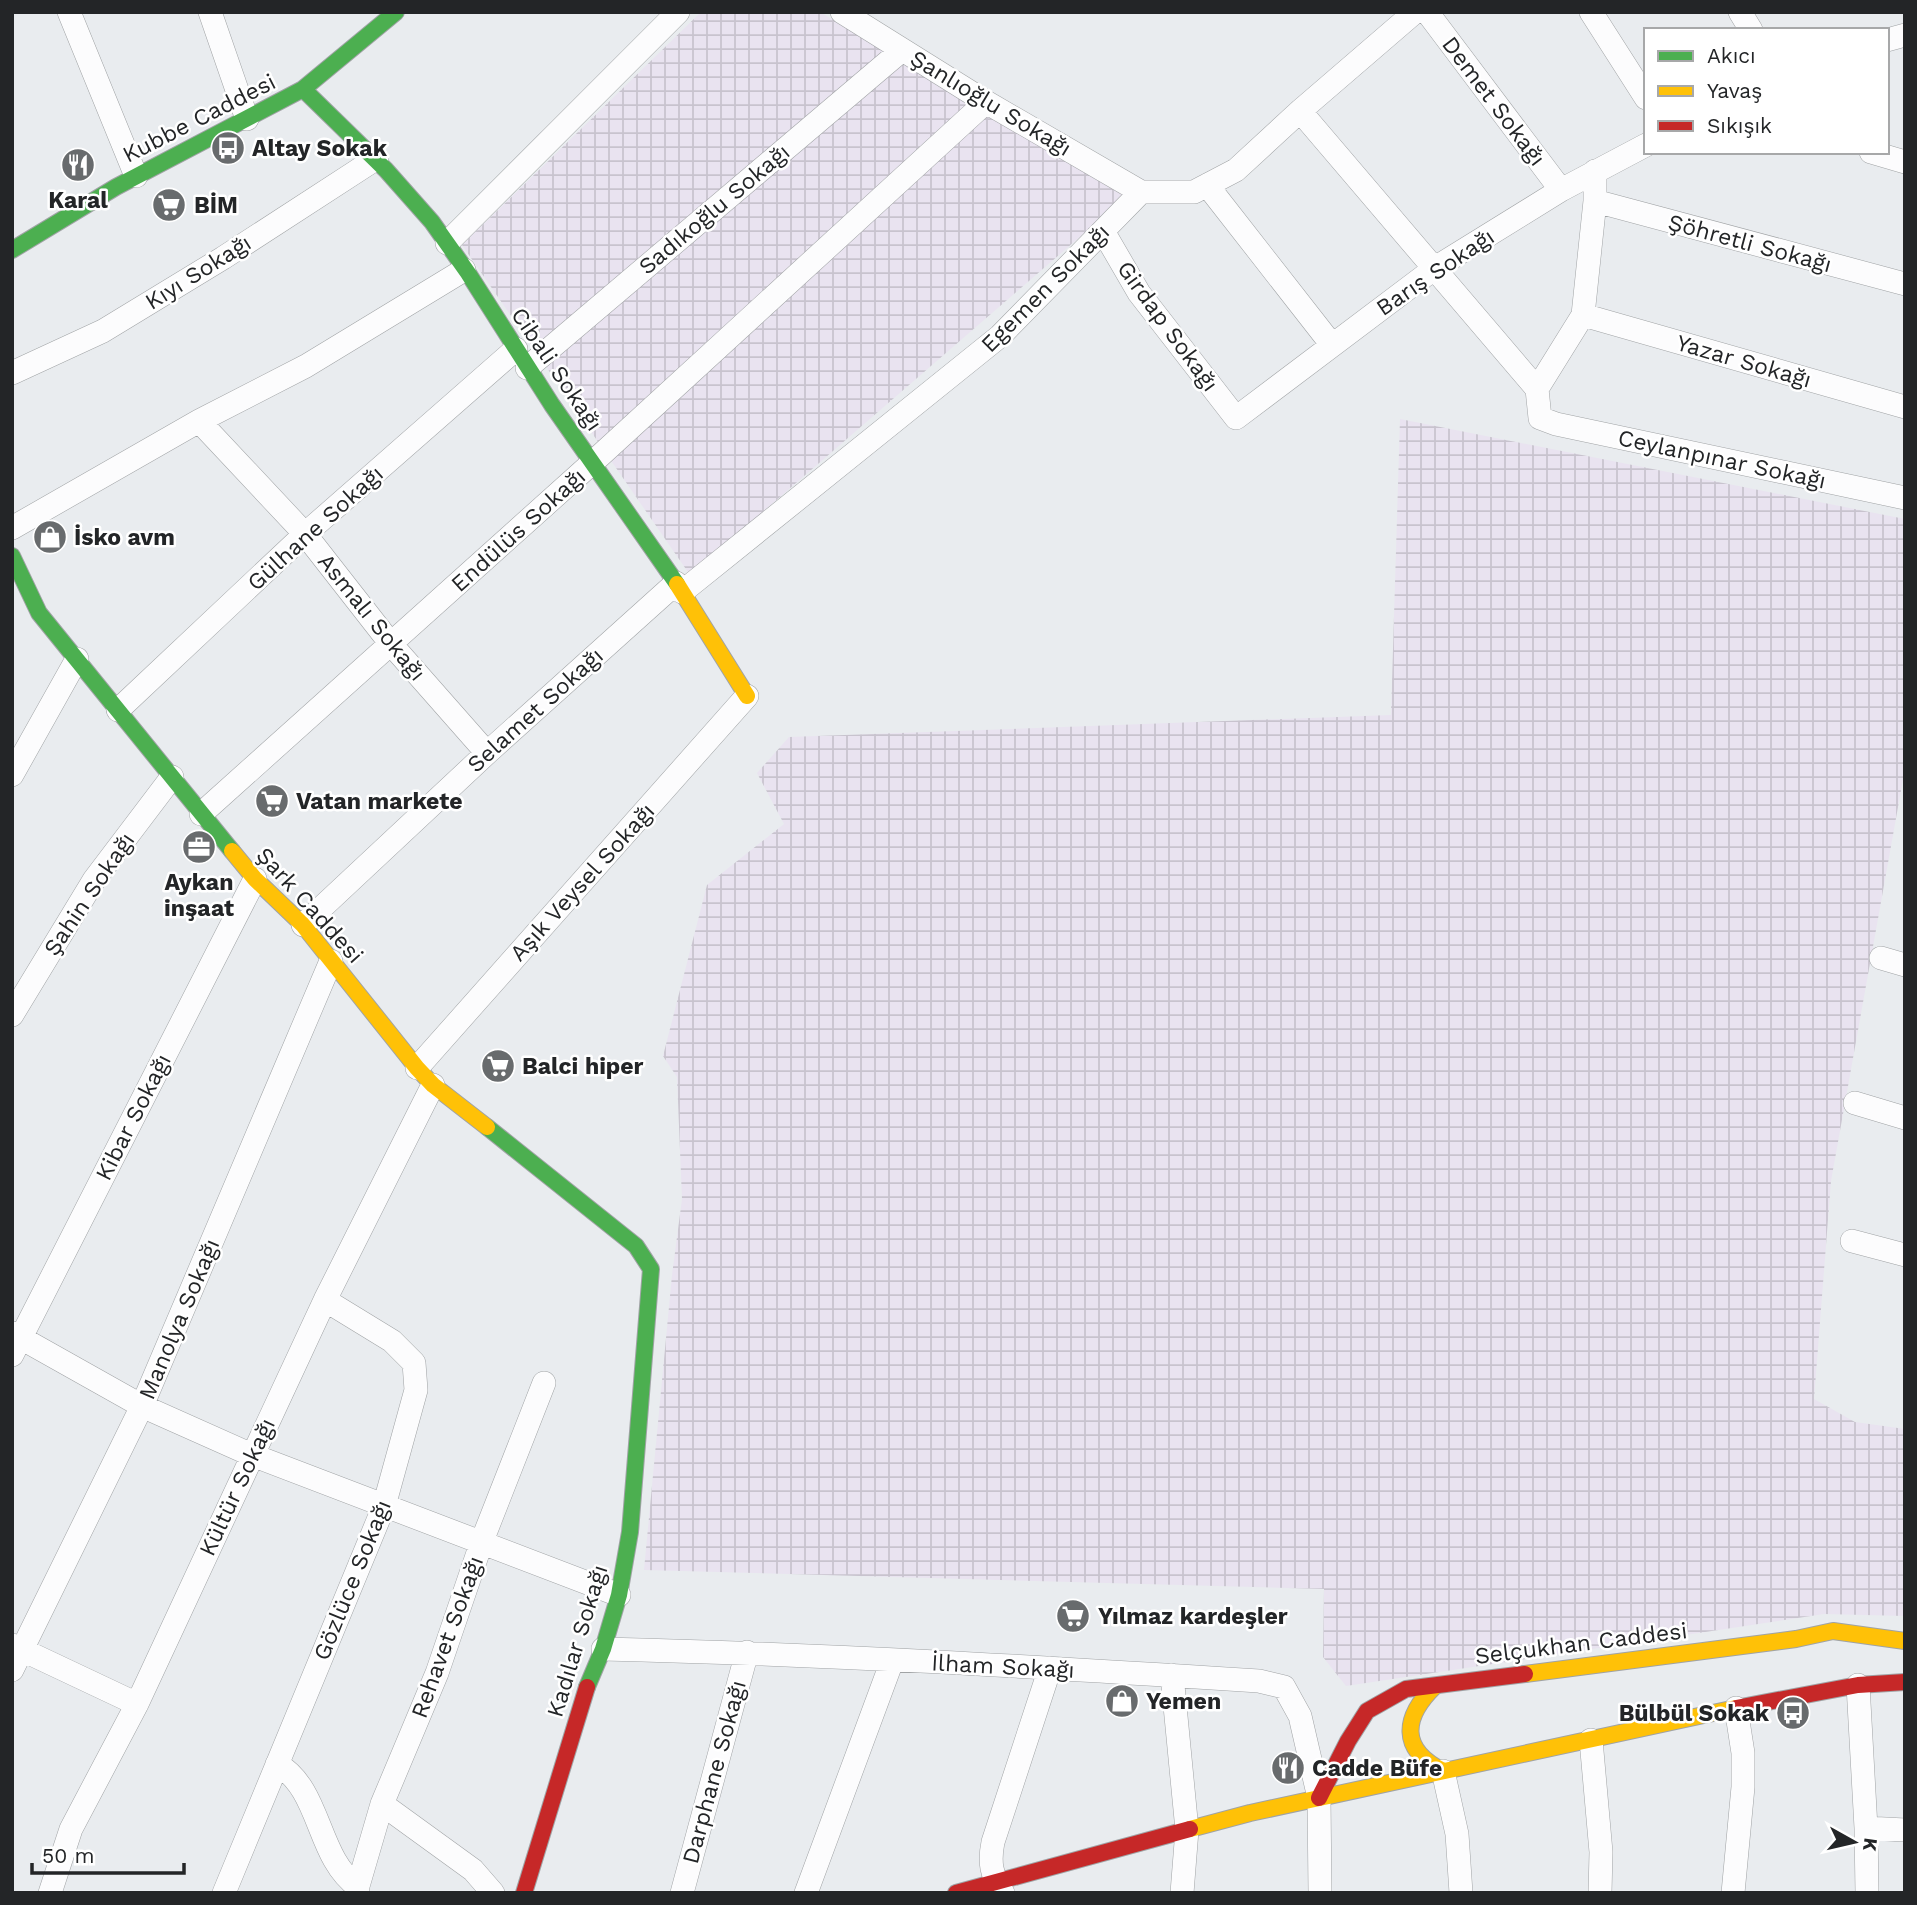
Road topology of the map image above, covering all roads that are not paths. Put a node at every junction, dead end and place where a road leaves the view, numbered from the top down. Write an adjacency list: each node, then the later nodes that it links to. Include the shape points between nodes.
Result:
1 (69, 12): 22 (street)
2 (210, 12): 16 (street)
3 (396, 12): 12 (street, Kubbe Caddesi)
4 (678, 12): 29 (street)
5 (842, 12): 11 (street, Şanlıoğlu Sokağı)
6 (1415, 12): 15 (street)
7 (1427, 12): 24 (street, Demet Sokağı)
8 (1591, 12): 13 (street)
9 (1740, 12): 10 (street)
10 (1750, 28)
11 (902, 50): 14 (street, Şanlıoğlu Sokağı); 35 (street, Sadıkoğlu Sokağı)
12 (303, 89): 16 (street, Kubbe Caddesi); 19 (street, Cibali Sokağı)
13 (1644, 95)
14 (986, 102): 25 (street, Şanlıoğlu Sokağı); 41 (street, Endülüs Sokağı)
15 (1300, 111): 23 (street, via 1236,170); 30 (street)
16 (247, 119): 22 (street, Kubbe Caddesi)
17 (1644, 146): 21 (street, Barış Sokağı)
18 (1878, 154): 20 (street)
19 (377, 158): 29 (street, Cibali Sokağı); 36 (street, Kıyı Sokağı, via 103,331)
20 (1905, 162)
21 (1595, 171): 24 (street, Barış Sokağı); 26 (street)
22 (136, 176): 28 (street, Kubbe Caddesi)
23 (1207, 185): 25 (street, via 1194,192); 34 (street)
24 (1561, 190): 30 (street, Barış Sokağı)
25 (1141, 192): 27 (street, Egemen Sokağı)
26 (1595, 201): 32 (street, Şöhretli Sokağı); 33 (street)
27 (1103, 231): 39 (street, Girdap Sokağı, via 1139,293); 46 (street, Egemen Sokağı, via 1000,336)
28 (15, 240)
29 (447, 243): 31 (street, Cibali Sokağı)
30 (1435, 268): 34 (street, Barış Sokağı); 37 (street)
31 (464, 270): 35 (street, Cibali Sokağı); 40 (street, via 306,366)
32 (1905, 284)
33 (1583, 315): 37 (street); 38 (street, Yazar Sokağı)
34 (1332, 345): 39 (street, Barış Sokağı)
35 (521, 359): 41 (street, Cibali Sokağı); 44 (street, Gülhane Sokağı)
36 (12, 373)
37 (1537, 389): 42 (street, Ceylanpınar Sokağı, via 1540,418 1556,424)
38 (1905, 407)
39 (1236, 418)
40 (199, 421): 43 (street); 44 (street, Asmalı Sokağı)
41 (593, 463): 46 (street, Cibali Sokağı); 47 (street, Endülüs Sokağı)
42 (1905, 498)
43 (12, 528)
44 (305, 534): 47 (street, Asmalı Sokağı); 50 (street, Gülhane Sokağı)
45 (12, 556): 48 (street, Şark Caddesi, via 39,613)
46 (679, 588): 49 (street, Cibali Sokağı); 51 (street, Selamet Sokağı)
47 (391, 644): 51 (street, Asmalı Sokağı); 54 (street, Endülüs Sokağı)
48 (77, 660): 50 (street, Şark Caddesi); 52 (street)
49 (747, 696): 61 (street, Aşık Veysel Sokağı)
50 (118, 710): 53 (street, Şark Caddesi)
51 (487, 753): 56 (street, Selamet Sokağı)
52 (12, 775)
53 (172, 778): 54 (street, Şark Caddesi); 60 (street, Şahin Sokağı, via 93,880)
54 (201, 814): 55 (street, Şark Caddesi)
55 (255, 879): 56 (street, Şark Caddesi); 69 (street, Kibar Sokağı)
56 (303, 925): 58 (street, Şark Caddesi)
57 (1881, 958): 59 (street)
58 (331, 961): 61 (street, Şark Caddesi); 71 (street, Manolya Sokağı)
59 (1905, 965)
60 (12, 1015)
61 (417, 1068): 62 (street, Şark Caddesi)
62 (433, 1085): 67 (street, Şark Caddesi, via 636,1246); 68 (street, Kültür Sokağı)
63 (1855, 1103): 64 (street)
64 (1905, 1118)
65 (1852, 1241): 66 (street)
66 (1905, 1255)
67 (651, 1269): 75 (street, Kadılar Sokağı, via 630,1532)
68 (326, 1300): 72 (street, Kültür Sokağı); 73 (street, Gözlüce Sokağı, via 392,1341 414,1363 416,1390)
69 (15, 1342): 71 (street)
70 (544, 1383): 74 (street, Rehavet Sokağı)
71 (142, 1406): 72 (street); 79 (street, Manolya Sokağı)
72 (251, 1455): 73 (street); 86 (street, Kültür Sokağı)
73 (384, 1506): 74 (street); 89 (street, Gözlüce Sokağı)
74 (482, 1541): 75 (street); 92 (street, Rehavet Sokağı, via 437,1673)
75 (619, 1595): 77 (street, Kadılar Sokağı)
76 (1905, 1641): 85 (street, Selçukhan Caddesi, via 1833,1631)
77 (603, 1649): 78 (street, İlham Sokağı); 101 (street, Kadılar Sokağı, via 584,1695)
78 (747, 1652): 80 (street, İlham Sokağı); 102 (street, Darphane Sokağı)
79 (15, 1655): 86 (street)
80 (892, 1661): 81 (street, İlham Sokağı); 103 (street)
81 (1050, 1668): 82 (street, İlham Sokağı); 96 (street, via 993,1842 990,1866)
82 (1172, 1675): 91 (street, İlham Sokağı, via 1284,1687 1300,1716); 94 (street)
83 (1905, 1682): 84 (street)
84 (1858, 1685): 87 (street); 93 (street)
85 (1435, 1686): 90 (street, via 1417,1705 1409,1729 1416,1753 1426,1764); 91 (street, Selçukhan Caddesi, via 1406,1689 1367,1711)
86 (137, 1704): 98 (street, Kültür Sokağı, via 71,1829)
87 (1737, 1708): 88 (street); 109 (street, via 1743,1787)
88 (1591, 1740): 90 (street); 108 (street)
89 (277, 1764): 97 (street, via 300,1784 336,1862); 99 (street, Gözlüce Sokağı)
90 (1443, 1771): 91 (street); 107 (street, via 1457,1834)
91 (1319, 1798): 94 (street); 106 (street)
92 (382, 1804): 97 (street, Rehavet Sokağı); 100 (street, via 473,1870)
93 (1866, 1828): 95 (street); 110 (street)
94 (1187, 1830): 96 (street); 105 (street)
95 (1905, 1830)
96 (999, 1887): 104 (street)
97 (357, 1890)
98 (50, 1893)
99 (224, 1893)
100 (493, 1893)
101 (524, 1893)
102 (682, 1893)
103 (806, 1893)
104 (956, 1893)
105 (1182, 1893)
106 (1321, 1893)
107 (1461, 1893)
108 (1600, 1893)
109 (1733, 1893)
110 (1867, 1893)

